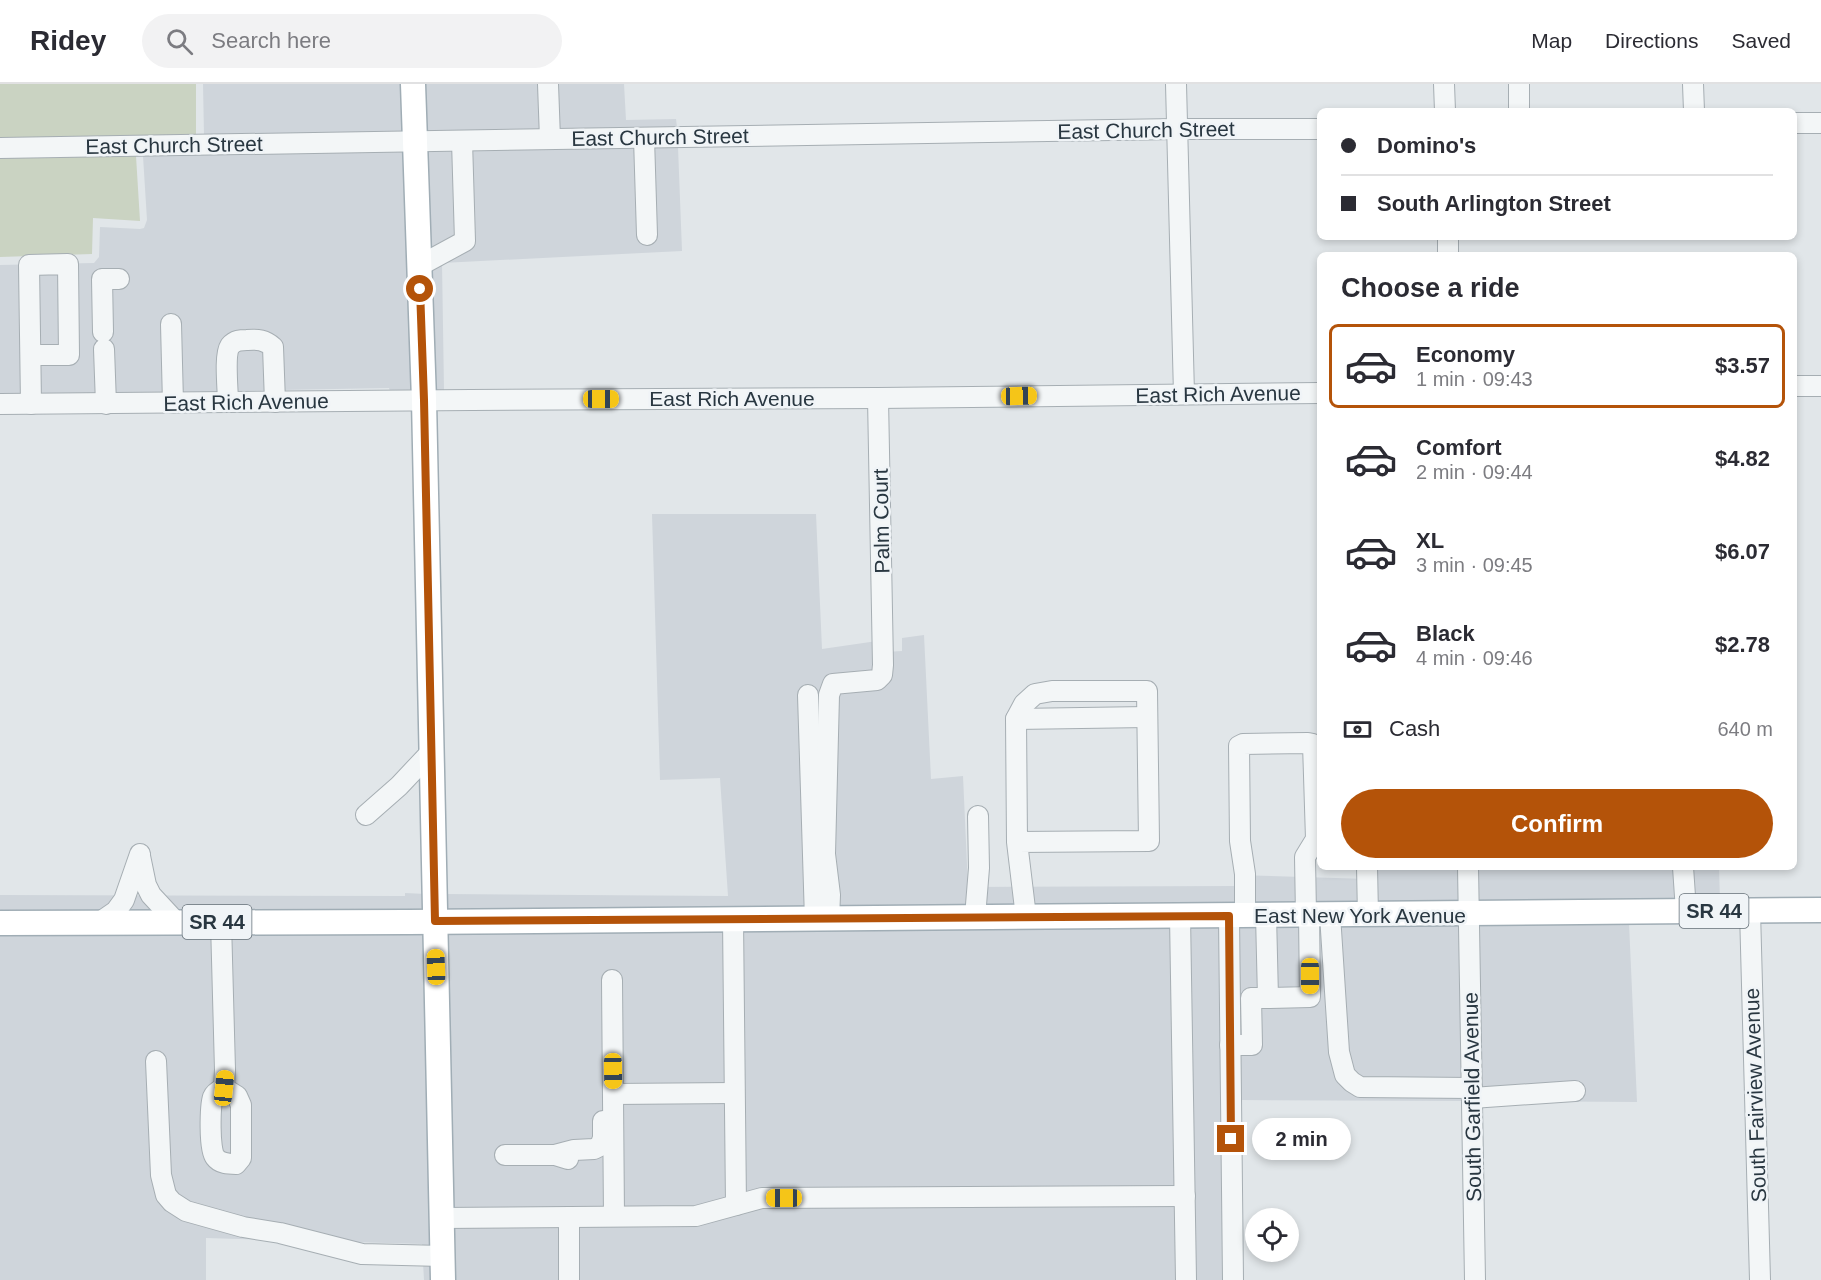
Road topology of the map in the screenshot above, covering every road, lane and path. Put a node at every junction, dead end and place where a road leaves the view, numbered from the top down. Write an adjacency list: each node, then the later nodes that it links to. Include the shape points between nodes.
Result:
1 (413, 84): 17 (main road)
2 (549, 84): 15 (street)
3 (1176, 84): 12 (street)
4 (1444, 84): 7 (street)
5 (1519, 84): 8 (street)
6 (1694, 84): 9 (street)
7 (1444, 108)
8 (1519, 108)
9 (1694, 108)
10 (1797, 123): 11 (street)
11 (1821, 123)
12 (1177, 129): 13 (street, East Church Street); 14 (street, East Church Street); 27 (street)
13 (1317, 129)
14 (644, 138): 15 (street, East Church Street); 19 (street)
15 (550, 139): 16 (street, East Church Street)
16 (462, 141): 17 (street, East Church Street); 20 (street, via 465,241)
17 (414, 142): 18 (street, East Church Street); 20 (main road)
18 (0, 148)
19 (647, 235)
20 (419, 266): 29 (main road)
21 (119, 279): 35 (street, via 102,279)
22 (171, 324): 32 (street)
23 (31, 355): 23 (street, via 29,265 68,264 69,354); 34 (street)
24 (1797, 386): 25 (street)
25 (1821, 386)
26 (1317, 393): 27 (street, East Rich Avenue)
27 (1184, 394): 28 (street, East Rich Avenue)
28 (878, 398): 29 (street, East Rich Avenue); 56 (street, Palm Court, via 882,675 877,680 833,684 829,695 825,854 830,895)
29 (424, 400): 31 (street, East Rich Avenue); 39 (main road)
30 (228, 402): 31 (street, East Rich Avenue); 31 (street, via 230,346 237,340 256,339 273,347); 32 (street, East Rich Avenue)
31 (275, 402)
32 (173, 403): 35 (street, East Rich Avenue)
33 (0, 404): 34 (street, East Rich Avenue)
34 (31, 404): 35 (street, East Rich Avenue)
35 (106, 404)
36 (808, 695): 56 (street)
37 (1147, 717): 38 (street); 38 (street, via 1146,691 1052,691 1035,694); 42 (street, via 1149,841)
38 (1016, 719): 42 (street)
39 (431, 752): 40 (street); 58 (main road)
40 (366, 815)
41 (978, 816): 54 (street)
42 (1017, 842): 55 (street)
43 (1367, 870): 51 (street)
44 (1468, 870): 49 (street, South Garfield Avenue)
45 (1683, 870): 47 (street)
46 (1821, 910): 48 (main road, East New York Avenue / SR 44)
47 (1686, 911): 48 (main road, East New York Avenue / SR 44); 49 (main road, East New York Avenue / SR 44)
48 (1750, 911): 86 (street, South Fairview Avenue)
49 (1470, 914): 51 (main road, East New York Avenue / SR 44); 71 (street, South Garfield Avenue)
50 (1315, 915): 51 (main road, East New York Avenue / SR 44); 53 (main road, East New York Avenue / SR 44); 53 (street, via 1305,857 1316,839 1313,744 1308,743 1239,746 1240,842); 64 (street, via 1310,997); 71 (street, via 1333,972 1339,1052 1345,1075 1360,1088)
51 (1368, 915)
52 (1180, 916): 53 (main road, East New York Avenue / SR 44); 55 (main road, East New York Avenue / SR 44); 76 (street)
53 (1247, 916): 64 (street); 65 (street)
54 (975, 917): 55 (main road, East New York Avenue / SR 44); 56 (main road, East New York Avenue / SR 44)
55 (1026, 917)
56 (822, 918): 57 (main road, East New York Avenue / SR 44)
57 (733, 919): 58 (main road, East New York Avenue / SR 44); 70 (street)
58 (435, 921): 61 (main road, East New York Avenue / SR 44); 80 (main road)
59 (100, 922): 60 (main road, East New York Avenue / SR 44); 60 (street, via 116,911 123,900 140,854 151,895); 62 (main road, East New York Avenue / SR 44)
60 (176, 922): 61 (main road, East New York Avenue / SR 44)
61 (221, 922): 68 (street)
62 (0, 923)
63 (612, 980): 67 (street)
64 (1268, 998): 65 (street, via 1251,998 1252,1045)
65 (1230, 1046): 84 (street)
66 (156, 1061): 81 (street, via 161,1175 172,1202 186,1211 243,1227)
67 (613, 1071): 72 (street); 74 (street, via 603,1085 600,1146)
68 (224, 1088)
69 (1575, 1091): 71 (street)
70 (734, 1093): 72 (street); 77 (street)
71 (1472, 1093): 85 (street, South Garfield Avenue)
72 (613, 1094): 75 (street)
73 (505, 1155): 74 (street)
74 (555, 1155): 75 (street)
75 (614, 1161): 78 (street)
76 (1185, 1196): 77 (street, via 762,1198); 83 (street)
77 (736, 1205): 78 (street, via 696,1216)
78 (614, 1216): 79 (street)
79 (569, 1217): 80 (street); 82 (street)
80 (441, 1218): 81 (main road)
81 (442, 1268)
82 (569, 1280)
83 (1186, 1280)
84 (1233, 1280)
85 (1475, 1280)
86 (1760, 1280)

